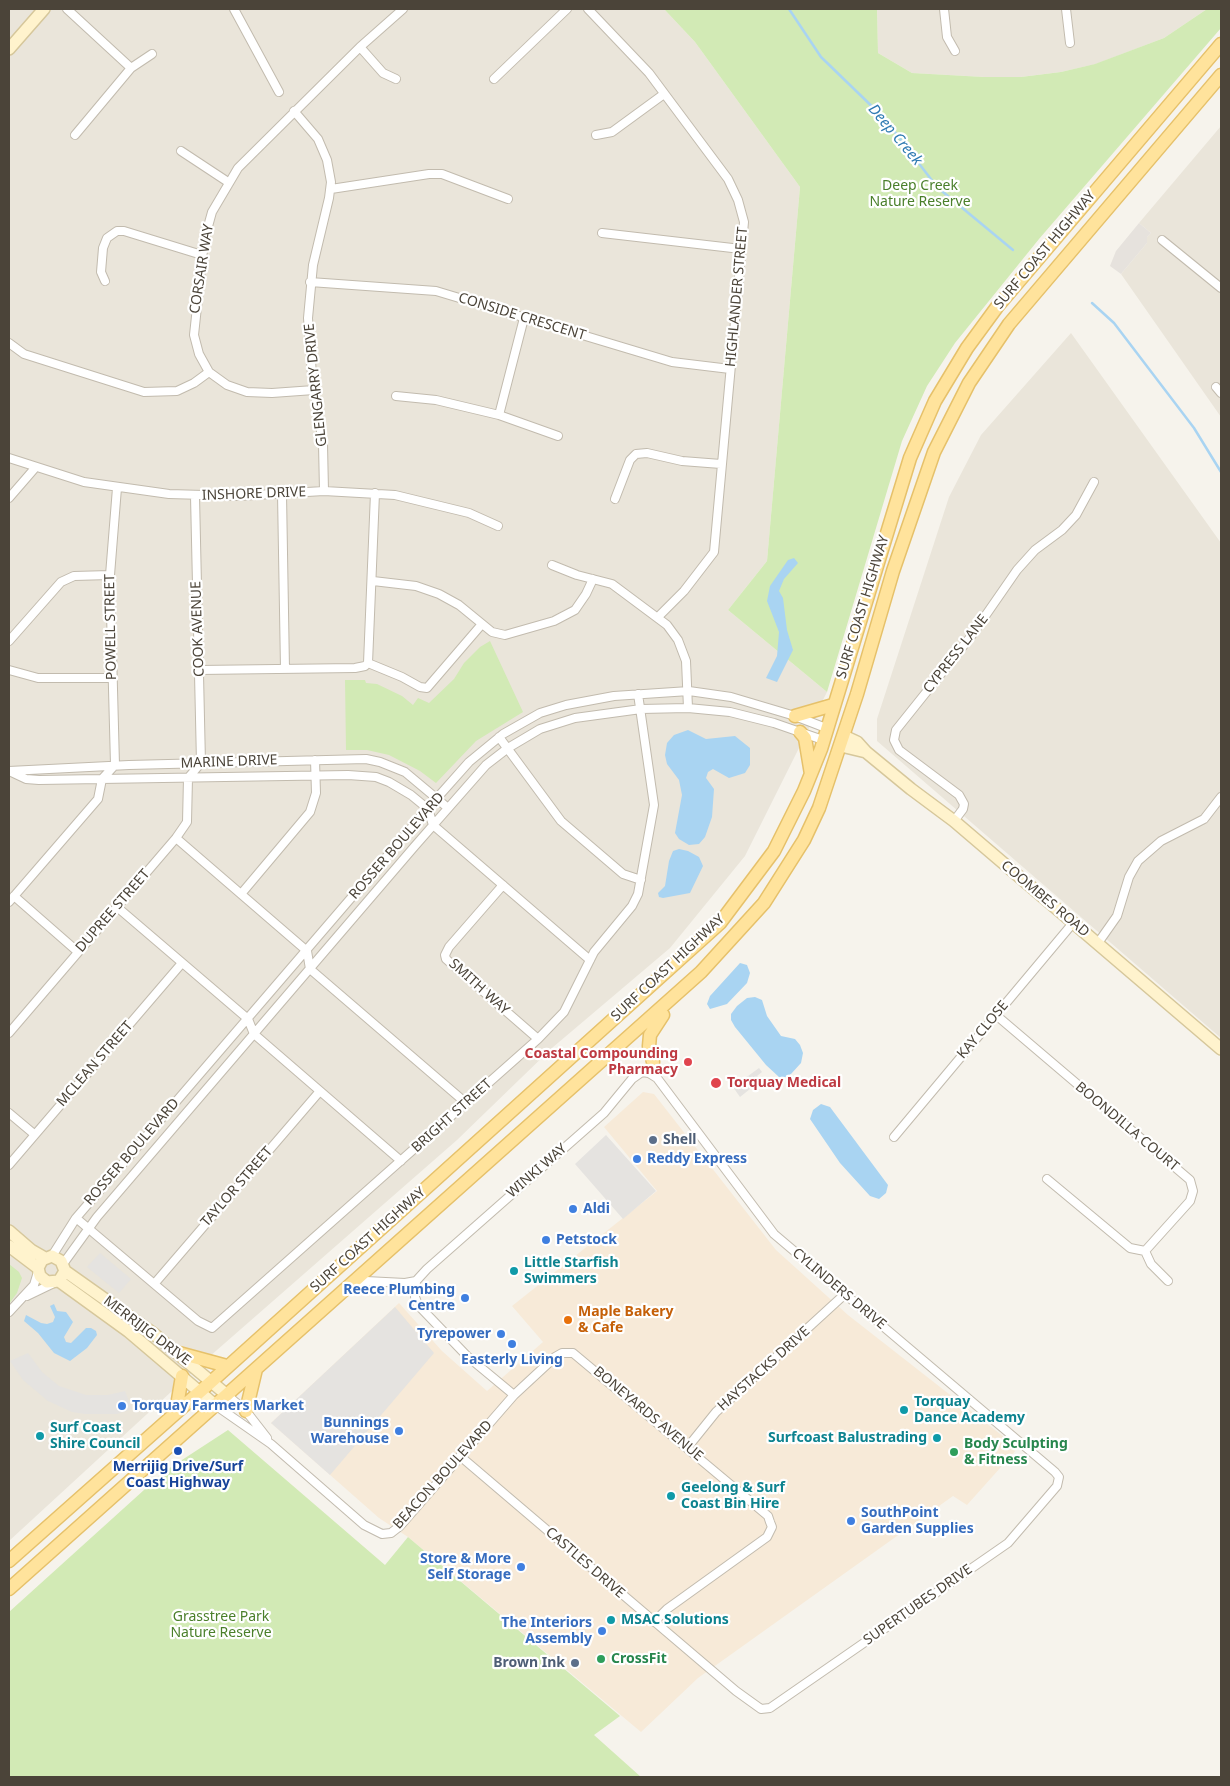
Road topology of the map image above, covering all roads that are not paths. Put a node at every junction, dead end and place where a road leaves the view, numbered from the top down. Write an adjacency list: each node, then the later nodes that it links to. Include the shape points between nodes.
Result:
1 (44, 9): 12 (street)
2 (67, 9): 15 (street)
3 (234, 9): 19 (street)
4 (402, 9): 11 (street, CORSAIR WAY)
5 (567, 9): 18 (street)
6 (588, 9): 20 (street, HIGHLANDER STREET, via 649,73)
7 (944, 9): 13 (street, via 947,38)
8 (1066, 9): 9 (street)
9 (1070, 43)
10 (1221, 44): 56 (main road, SURF COAST HIGHWAY, via 1003,299 967,348 935,400 910,458)
11 (360, 47): 17 (street, via 383,73); 21 (street, CORSAIR WAY)
12 (9, 49)
13 (955, 51)
14 (152, 54): 15 (street)
15 (131, 68): 22 (street)
16 (1221, 75): 57 (main road, SURF COAST HIGHWAY, via 1009,324 969,383 934,452)
17 (396, 79)
18 (494, 79)
19 (279, 92)
20 (664, 94): 23 (street, via 612,132); 30 (street, HIGHLANDER STREET, via 733,189 744,222)
21 (294, 111): 25 (street, CORSAIR WAY); 26 (street, GLENGARRY DRIVE, via 312,129 320,144 329,170)
22 (75, 135)
23 (596, 135)
24 (182, 151): 25 (street)
25 (228, 182): 31 (street, CORSAIR WAY, via 212,212)
26 (331, 189): 27 (street, via 442,174); 33 (street, GLENGARRY DRIVE)
27 (508, 199)
28 (602, 233): 30 (street)
29 (1162, 240): 34 (street)
30 (741, 249): 37 (street, HIGHLANDER STREET)
31 (202, 255): 32 (street, via 117,231 103,248 101,272); 38 (street, CORSAIR WAY, via 194,335 199,354)
32 (105, 281)
33 (310, 282): 35 (street, CONSIDE CRESCENT, via 436,291); 39 (street, GLENGARRY DRIVE, via 308,325)
34 (1221, 288)
35 (524, 318): 37 (street, CONSIDE CRESCENT, via 672,362); 41 (street)
36 (9, 343): 38 (street, via 24,354 144,392 177,391)
37 (730, 369): 44 (street, HIGHLANDER STREET)
38 (209, 372): 39 (street, CORSAIR WAY, via 227,385 247,392)
39 (314, 390): 48 (street, GLENGARRY DRIVE, via 322,428)
40 (396, 396): 41 (street, via 436,400)
41 (498, 415): 42 (street)
42 (558, 436)
43 (9, 458): 45 (street, INSHORE DRIVE)
44 (721, 464): 53 (street, via 636,454 630,460); 61 (street, HIGHLANDER STREET, via 714,552 684,591)
45 (35, 468): 47 (street, INSHORE DRIVE); 52 (street)
46 (1094, 482): 92 (street, CYPRESS LANE, via 1076,515 1016,570 972,635 896,730 894,740 899,750 959,795 964,804)
47 (117, 488): 51 (street, INSHORE DRIVE); 58 (street, POWELL STREET)
48 (324, 492): 49 (street, INSHORE DRIVE); 50 (street, INSHORE DRIVE)
49 (375, 493): 54 (street, INSHORE DRIVE, via 459,511); 60 (street)
50 (282, 494): 51 (street, INSHORE DRIVE); 65 (street)
51 (195, 496): 67 (street, COOK AVENUE)
52 (9, 498)
53 (615, 499)
54 (498, 526)
55 (552, 565): 59 (street)
56 (875, 566): 57 (main road); 71 (main road, SURF COAST HIGHWAY)
57 (893, 571): 78 (main road, SURF COAST HIGHWAY)
58 (110, 575): 63 (street, via 74,576 61,582); 68 (street, POWELL STREET)
59 (593, 579): 61 (street, via 612,584); 62 (street, via 575,610 554,620 505,635 492,632)
60 (373, 581): 62 (street, via 416,586 439,594); 64 (street)
61 (658, 617): 69 (street, via 678,640 686,661)
62 (482, 624): 64 (street, via 427,688)
63 (9, 641)
64 (368, 663): 65 (street, via 361,667)
65 (285, 669): 67 (street)
66 (9, 670): 68 (street, via 38,678)
67 (200, 670): 81 (street, COOK AVENUE)
68 (112, 678): 82 (street, POWELL STREET)
69 (689, 692): 70 (street, ROSSER BOULEVARD); 72 (street); 74 (street, ROSSER BOULEVARD, via 731,697)
70 (638, 694): 73 (street, BRIGHT STREET); 77 (street, ROSSER BOULEVARD, via 566,705 540,714)
71 (833, 706): 74 (main road); 76 (main road, SURF COAST HIGHWAY)
72 (688, 708): 73 (street, ROSSER BOULEVARD); 75 (street, ROSSER BOULEVARD, via 730,712)
73 (641, 709): 79 (street, ROSSER BOULEVARD, via 558,722); 95 (street, BRIGHT STREET, via 654,806)
74 (795, 716): 76 (street, ROSSER BOULEVARD)
75 (800, 732): 76 (street, ROSSER BOULEVARD); 84 (main road, via 805,738)
76 (825, 734): 78 (main road); 84 (main road, SURF COAST HIGHWAY)
77 (498, 737): 79 (street); 89 (street, ROSSER BOULEVARD, via 469,762)
78 (842, 741): 92 (street, COOMBES ROAD, via 866,752); 107 (main road, SURF COAST HIGHWAY, via 819,808 784,874 747,923)
79 (508, 748): 90 (street, ROSSER BOULEVARD, via 486,765); 95 (street, via 561,821 623,874)
80 (315, 760): 81 (street, MARINE DRIVE); 85 (street); 89 (street, MARINE DRIVE, via 366,759 380,762 405,772)
81 (201, 763): 82 (street, MARINE DRIVE); 86 (street)
82 (115, 765): 83 (street, MARINE DRIVE); 87 (street)
83 (9, 772): 87 (street, MARINE DRIVE, via 39,780)
84 (811, 774): 141 (main road, SURF COAST HIGHWAY, via 774,851 720,923)
85 (316, 775): 86 (street, MARINE DRIVE); 91 (street, MARINE DRIVE, via 376,777 399,787); 97 (street, via 315,800 310,812)
86 (188, 778): 87 (street, MARINE DRIVE); 94 (street, DUPREE STREET, via 189,815)
87 (102, 779): 98 (street, via 98,799)
88 (1221, 797): 101 (street, via 1204,819 1161,841 1138,861 1129,877 1117,916)
89 (437, 798): 90 (street, MARINE DRIVE); 91 (street, ROSSER BOULEVARD)
90 (448, 808): 93 (street, ROSSER BOULEVARD)
91 (428, 809): 93 (street); 102 (street, ROSSER BOULEVARD)
92 (954, 821): 100 (street, COOMBES ROAD)
93 (433, 825): 96 (street); 106 (street, ROSSER BOULEVARD)
94 (176, 838): 97 (street); 99 (street, DUPREE STREET)
95 (641, 880): 104 (street, BRIGHT STREET, via 632,906)
96 (503, 885): 104 (street); 112 (street, SMITH WAY, via 449,948 446,960)
97 (241, 894): 102 (street)
98 (11, 899): 103 (street)
99 (117, 907): 103 (street, DUPREE STREET); 105 (street)
100 (1074, 923): 101 (street, COOMBES ROAD); 108 (street, KAY CLOSE)
101 (1098, 943): 113 (street, COOMBES ROAD)
102 (307, 951): 106 (street); 109 (street, ROSSER BOULEVARD)
103 (78, 952): 110 (street, DUPREE STREET)
104 (590, 960): 112 (street, BRIGHT STREET, via 564,1012)
105 (182, 963): 109 (street); 118 (street, MCLEAN STREET)
106 (310, 969): 111 (street, ROSSER BOULEVARD); 116 (street)
107 (701, 972): 114 (main road, via 693,986 653,1027 649,1046); 135 (main road, SURF COAST HIGHWAY)
108 (996, 1015): 119 (street, KAY CLOSE); 127 (street, BOONDILLA COURT, via 1190,1180 1193,1190 1190,1201)
109 (248, 1020): 111 (street); 123 (street, ROSSER BOULEVARD)
110 (9, 1033)
111 (254, 1034): 115 (street); 124 (street, ROSSER BOULEVARD)
112 (538, 1039): 116 (street, BRIGHT STREET)
113 (1221, 1048)
114 (651, 1067): 131 (street, WINKI WAY, via 632,1079 604,1113); 136 (street, CYLINDERS DRIVE, via 774,1234)
115 (320, 1091): 120 (street); 134 (street, TAYLOR STREET)
116 (466, 1103): 120 (street, BRIGHT STREET)
117 (9, 1113): 118 (street)
118 (34, 1134): 121 (street, MCLEAN STREET)
119 (894, 1137)
120 (401, 1161): 134 (street, BRIGHT STREET, via 215,1327 207,1328)
121 (9, 1165)
122 (1048, 1179): 127 (street, via 1130,1248)
123 (76, 1218): 124 (street, ROSSER BOULEVARD); 128 (street, ROSSER BOULEVARD)
124 (89, 1227): 129 (street, ROSSER BOULEVARD); 134 (street, BRIGHT STREET)
125 (9, 1231): 128 (street, MERRIJIG DRIVE, via 31,1250)
126 (9, 1246): 130 (street, MERRIJIG DRIVE)
127 (1145, 1251): 132 (street, via 1151,1264)
128 (49, 1257): 129 (street, MERRIJIG DRIVE); 130 (street)
129 (64, 1268): 133 (street); 139 (street, MERRIJIG DRIVE)
130 (38, 1270): 133 (street, MERRIJIG DRIVE, via 43,1279); 137 (street, via 34,1285)
131 (416, 1281): 135 (street, via 366,1280); 147 (street, via 418,1306 467,1356)
132 (1168, 1281)
133 (57, 1282): 137 (street); 143 (street, MERRIJIG DRIVE, via 128,1331)
134 (155, 1283)
135 (352, 1284): 142 (main road, SURF COAST HIGHWAY)
136 (845, 1294): 152 (street, HAYSTACKS DRIVE, via 716,1412); 154 (street, CYLINDERS DRIVE)
137 (22, 1298): 138 (street)
138 (9, 1312)
139 (179, 1353): 141 (main road); 144 (street, MERRIJIG DRIVE)
140 (562, 1353): 147 (street, BEACON BOULEVARD); 152 (street, BONEYARDS AVENUE, via 580,1357)
141 (227, 1366): 144 (main road, SURF COAST HIGHWAY)
142 (256, 1369): 146 (main road, SURF COAST HIGHWAY); 149 (main road)
143 (182, 1376): 145 (street, MERRIJIG DRIVE); 150 (main road)
144 (212, 1381): 145 (main road, SURF COAST HIGHWAY); 146 (street, MERRIJIG DRIVE)
145 (200, 1392): 148 (street, MERRIJIG DRIVE); 150 (main road, SURF COAST HIGHWAY)
146 (227, 1394): 148 (main road, SURF COAST HIGHWAY); 149 (street, BEACON BOULEVARD)
147 (514, 1395): 153 (street, BEACON BOULEVARD)
148 (215, 1405): 151 (street, BEACON BOULEVARD); 156 (main road, SURF COAST HIGHWAY)
149 (246, 1411): 151 (street, BEACON BOULEVARD)
150 (176, 1412): 155 (main road, SURF COAST HIGHWAY)
151 (272, 1444): 153 (street, BEACON BOULEVARD, via 355,1518 372,1531 382,1534 391,1533 400,1526)
152 (688, 1448): 157 (street, BONEYARDS AVENUE, via 768,1516 772,1527 768,1537 667,1609)
153 (460, 1456): 157 (street, CASTLES DRIVE)
154 (1059, 1477): 158 (street, SUPERTUBES DRIVE, via 1057,1486 1008,1543 770,1708)
155 (9, 1561)
156 (9, 1589)
157 (654, 1622): 158 (street, CASTLES DRIVE)
158 (757, 1708)

